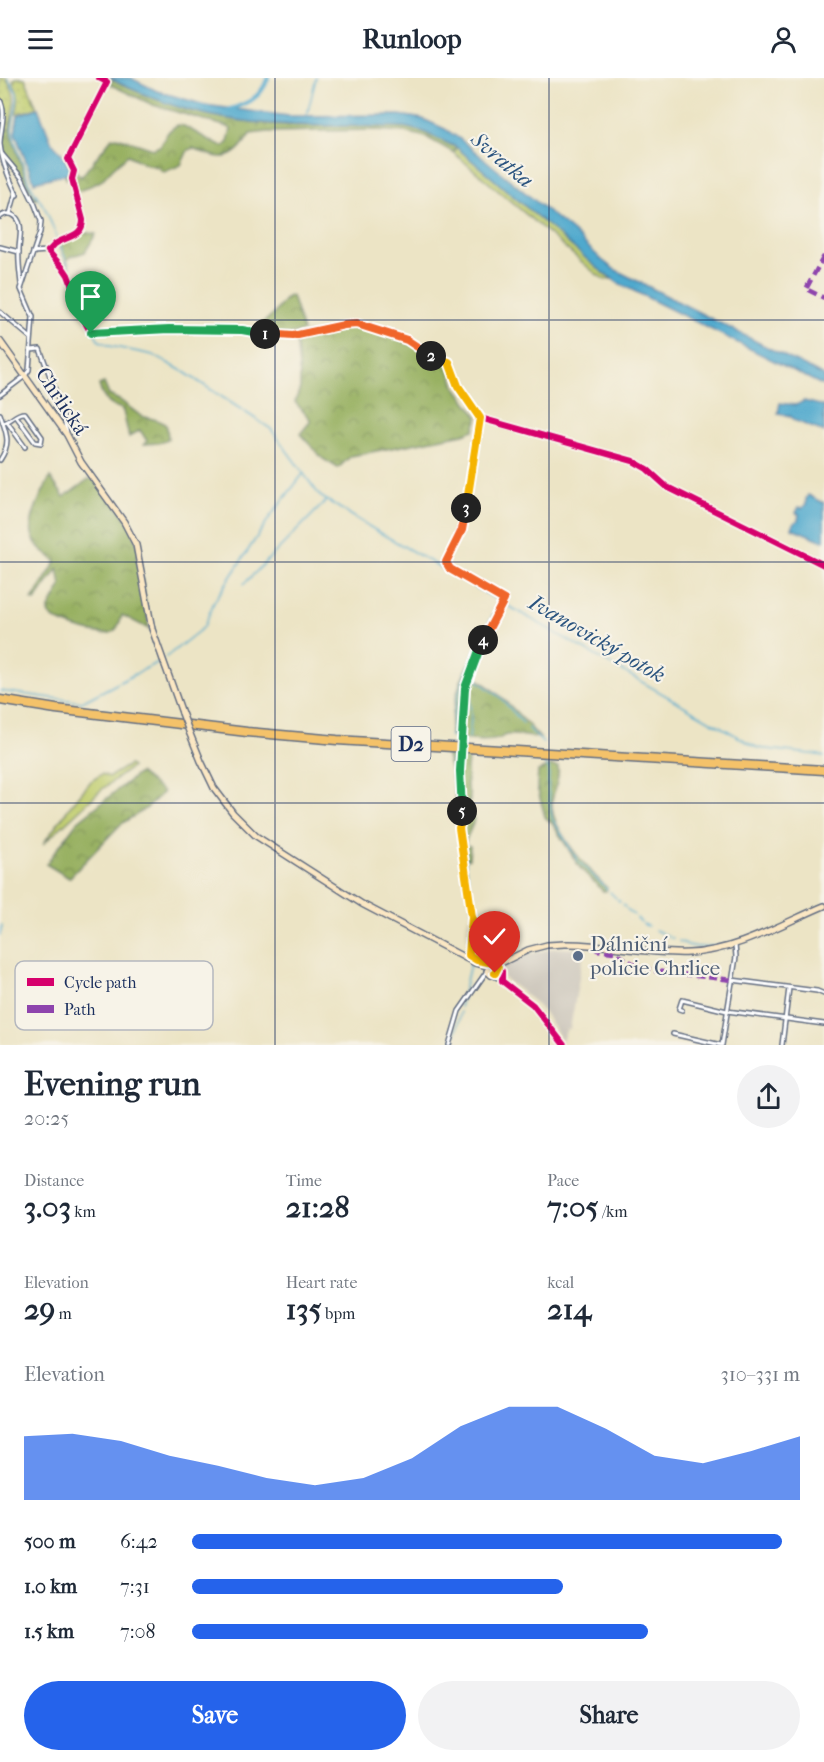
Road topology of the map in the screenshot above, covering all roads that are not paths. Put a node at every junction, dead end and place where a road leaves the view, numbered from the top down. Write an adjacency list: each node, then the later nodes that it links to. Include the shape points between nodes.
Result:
1 (0, 100): 2 (street)
2 (2, 154): 3 (street, via 17,194); 8 (street, via 22,178 41,221)
3 (10, 214): 4 (street); 7 (street, via 21,225)
4 (0, 217)
5 (57, 243): 8 (street, via 48,251)
6 (0, 247): 7 (street)
7 (19, 252): 9 (street)
8 (33, 252): 9 (street)
9 (21, 289): 11 (street, via 33,317)
10 (0, 312): 11 (street)
11 (32, 338): 13 (street)
12 (0, 341): 14 (street, Chrlická)
13 (31, 350): 14 (street); 19 (street, via 40,349 62,409)
14 (25, 375): 15 (street); 19 (street, Chrlická)
15 (0, 395)
16 (0, 414): 18 (street)
17 (16, 416): 17 (street, via 35,442 41,442 42,437 26,414); 18 (street)
18 (3, 421): 20 (street); 21 (street, via 8,447)
19 (67, 435): 29 (street, Chrlická, bridge, via 136,545 152,629 214,789 256,836 362,903)
20 (24, 447)
21 (0, 459)
22 (744, 525): 23 (street)
23 (824, 565)
24 (0, 698): 25 (highway, D2, via 247,728); 26 (highway, D2, via 133,719 281,735)
25 (824, 766)
26 (824, 771)
27 (824, 906): 28 (street)
28 (735, 944): 29 (street, via 677,953 558,944 531,949); 30 (street)
29 (491, 971): 38 (street, via 459,1011); 39 (street, via 533,1005)
30 (732, 980): 31 (street); 34 (street)
31 (789, 988): 32 (street); 35 (street)
32 (823, 993)
33 (682, 1010): 34 (street, via 682,1000)
34 (727, 1011): 35 (street); 40 (street)
35 (786, 1019): 36 (street); 41 (street)
36 (824, 1024)
37 (673, 1034): 40 (street)
38 (449, 1045)
39 (564, 1045)
40 (721, 1045)
41 (782, 1045)

